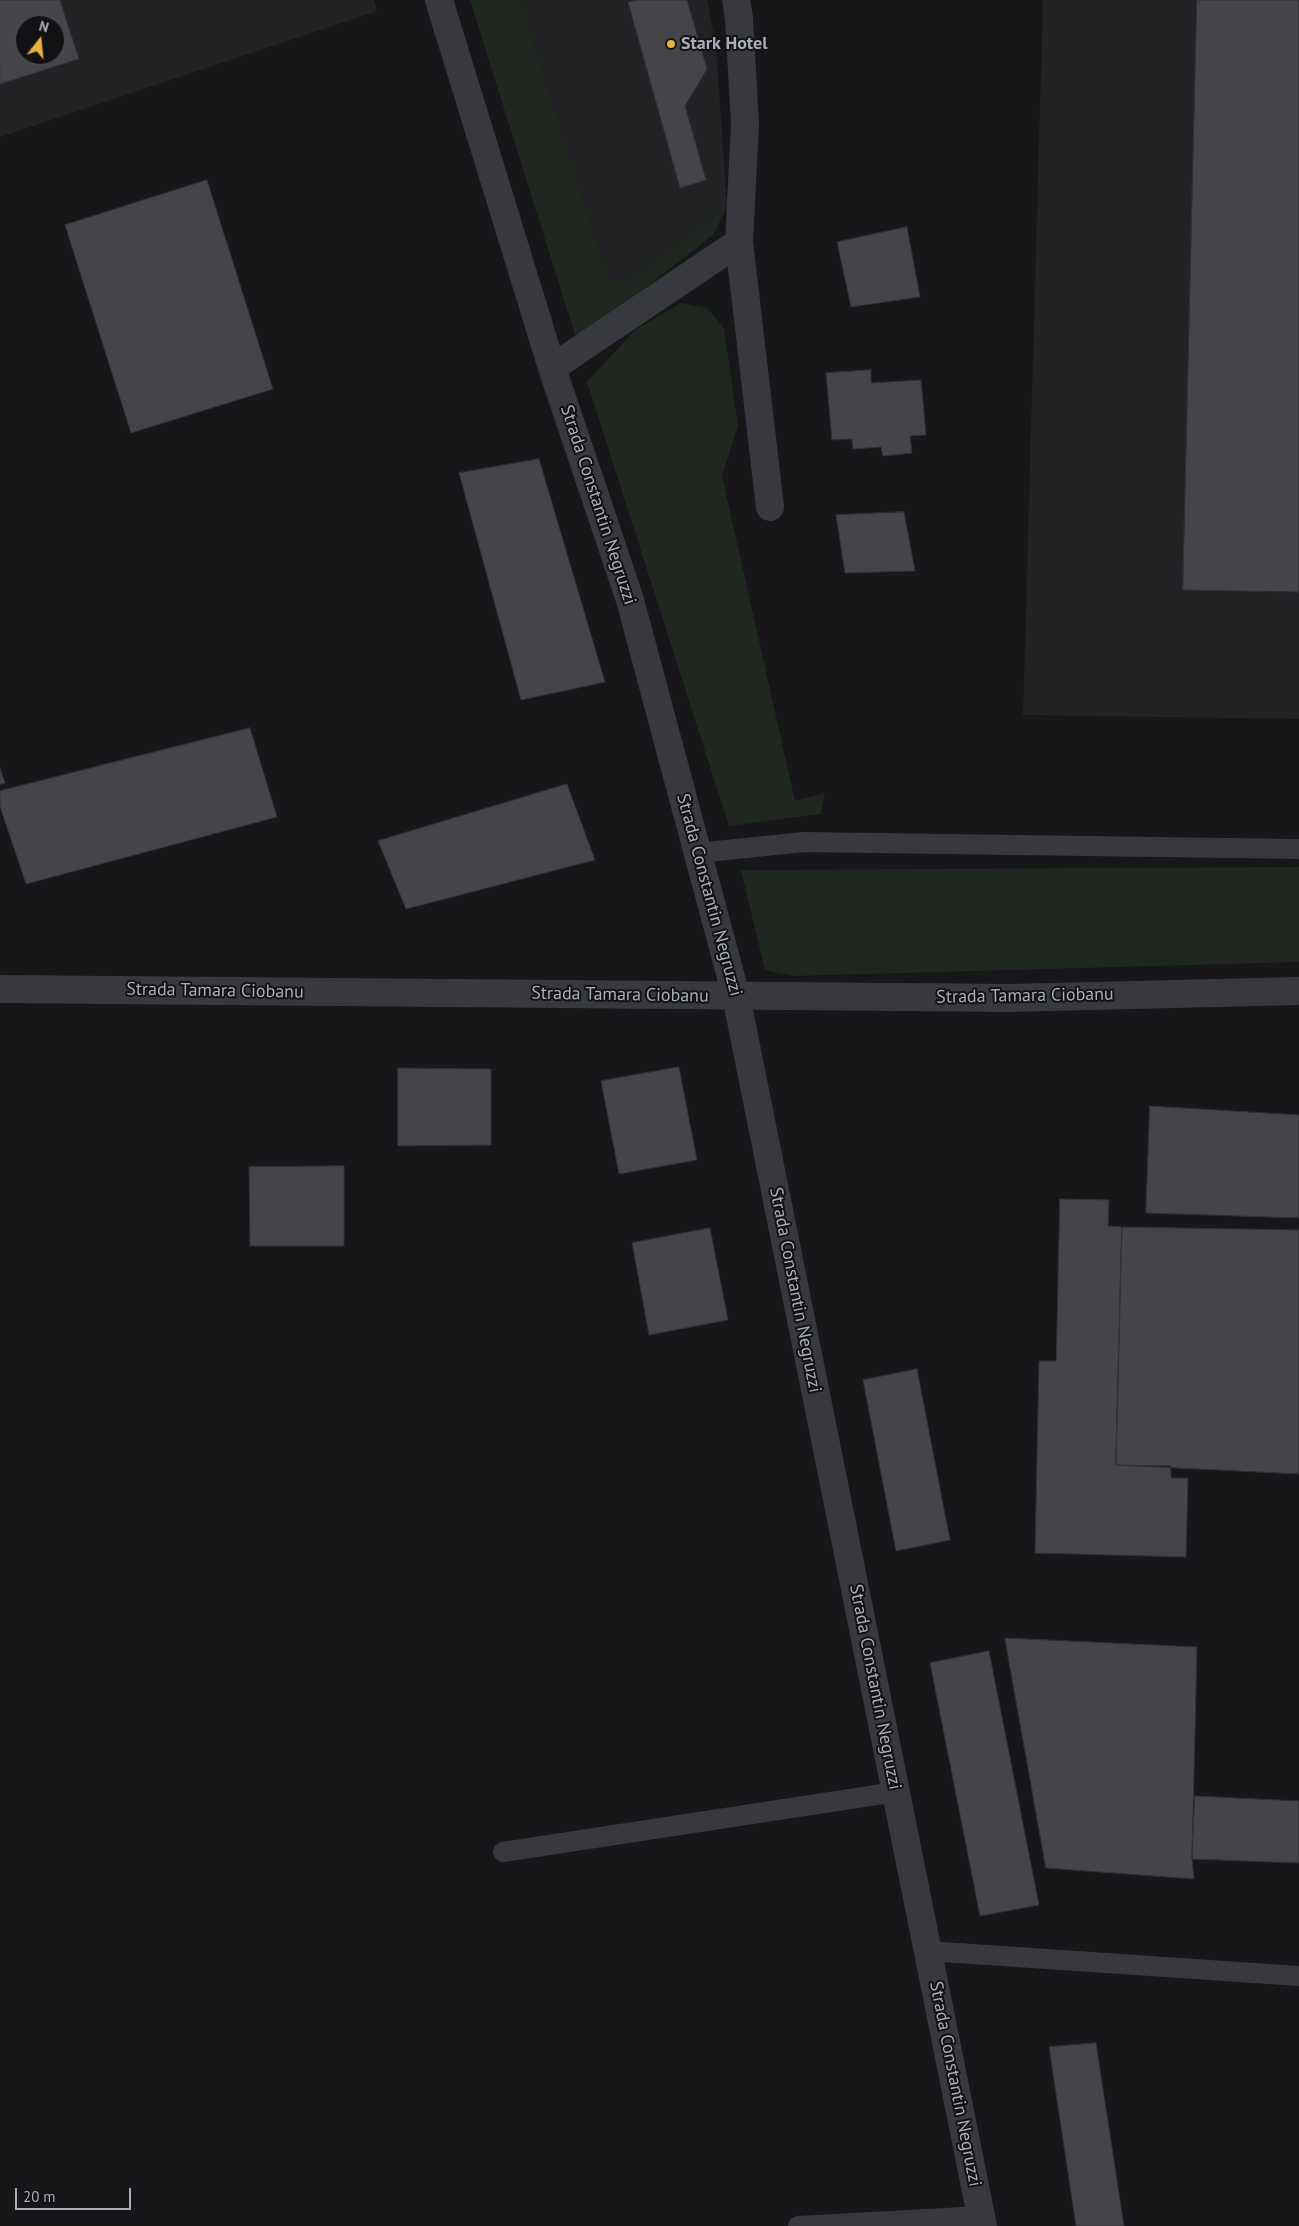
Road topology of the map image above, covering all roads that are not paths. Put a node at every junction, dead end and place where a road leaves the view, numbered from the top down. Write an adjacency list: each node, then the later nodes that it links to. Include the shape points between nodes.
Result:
1 (439, 0): 4 (street, Strada Constantin Negruzzi)
2 (736, 0): 3 (street, via 745,124)
3 (739, 242): 4 (street); 5 (street)
4 (552, 368): 7 (street, Strada Constantin Negruzzi, via 630,600)
5 (770, 507)
6 (1299, 849): 7 (lane, via 804,842)
7 (698, 853): 10 (street, Strada Constantin Negruzzi)
8 (0, 989): 10 (street, Strada Tamara Ciobanu)
9 (1299, 990): 10 (street, Strada Tamara Ciobanu, via 1009,998)
10 (736, 996): 11 (street, Strada Constantin Negruzzi)
11 (896, 1792): 12 (lane); 13 (street, Strada Constantin Negruzzi)
12 (503, 1852)
13 (928, 1952): 14 (lane); 15 (street, Strada Constantin Negruzzi)
14 (1299, 1976)
15 (983, 2221): 16 (lane)
16 (798, 2226)

